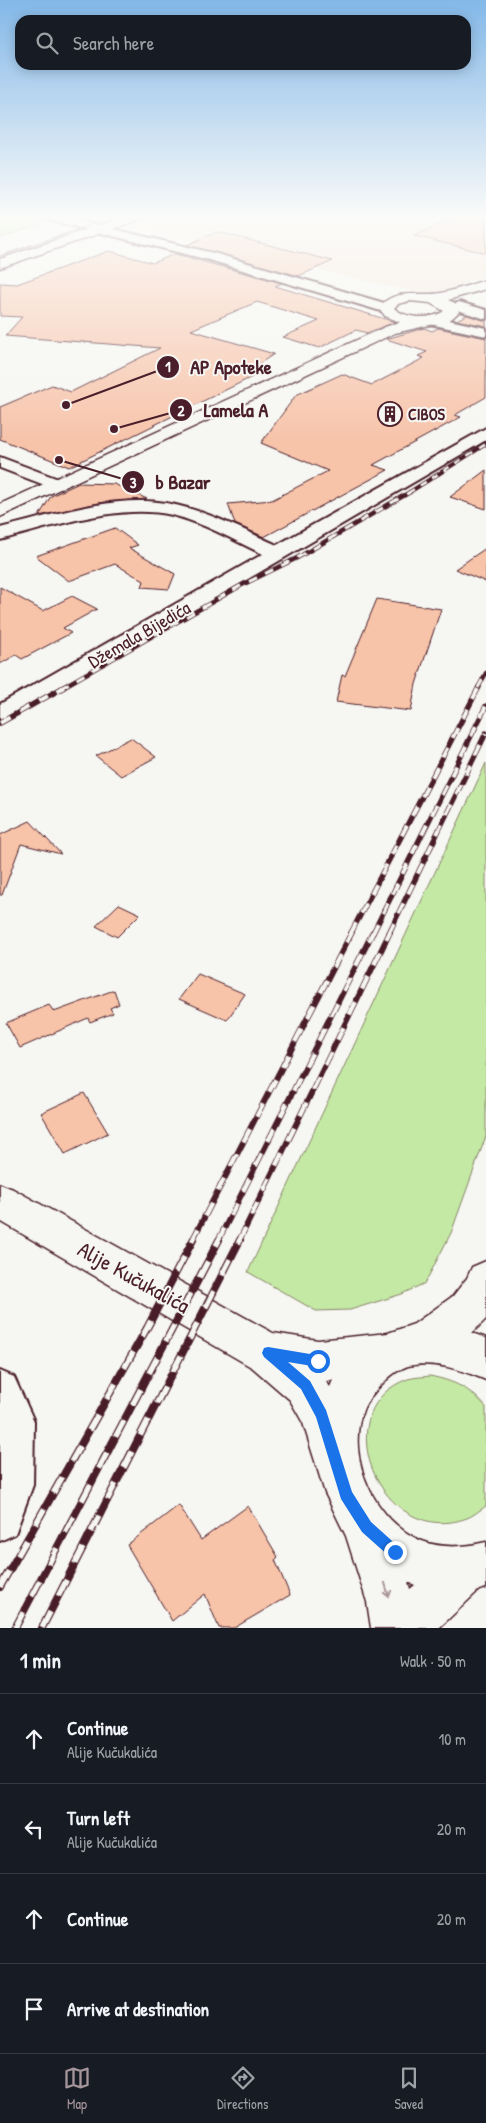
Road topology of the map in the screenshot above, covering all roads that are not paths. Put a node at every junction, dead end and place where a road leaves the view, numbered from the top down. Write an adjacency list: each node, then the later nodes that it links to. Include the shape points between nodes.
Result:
1 (328, 291): 4 (street)
2 (466, 291): 6 (street)
3 (486, 294): 7 (street)
4 (348, 297): 5 (street); 9 (street)
5 (401, 299): 6 (street); 9 (street, via 393,301)
6 (432, 299): 7 (street, via 446,303)
7 (453, 310): 8 (street); 10 (street); 11 (street)
8 (486, 315)
9 (390, 318): 10 (street); 15 (street)
10 (426, 321): 11 (street)
11 (470, 327): 12 (street)
12 (486, 332)
13 (486, 433): 19 (street, Džemala Bijedića)
14 (0, 462): 15 (street)
15 (55, 484): 16 (street)
16 (0, 513): 17 (street)
17 (22, 529): 18 (street); 19 (street, via 139,506 164,508 188,514)
18 (0, 534)
19 (278, 553): 20 (street, Džemala Bijedića)
20 (0, 714)
21 (0, 1201): 24 (street, Alije Kučukalića)
22 (485, 1289): 23 (street, via 466,1312 446,1328)
23 (403, 1349): 24 (street, Alije Kučukalića, via 318,1361); 25 (street, via 453,1346); 27 (street, via 364,1371 346,1396 336,1425)
24 (268, 1353): 27 (street, Alije Kučukalića, via 305,1385 322,1414)
25 (486, 1360)
26 (0, 1390): 28 (street, via 13,1421 12,1485)
27 (336, 1459): 29 (street, via 346,1495)
28 (0, 1518)
29 (367, 1527): 30 (street, via 395,1552 429,1567); 31 (street, one-way to 31, via 391,1602)
30 (476, 1568): 32 (street, via 418,1615)
31 (395, 1628)
32 (411, 1628)

